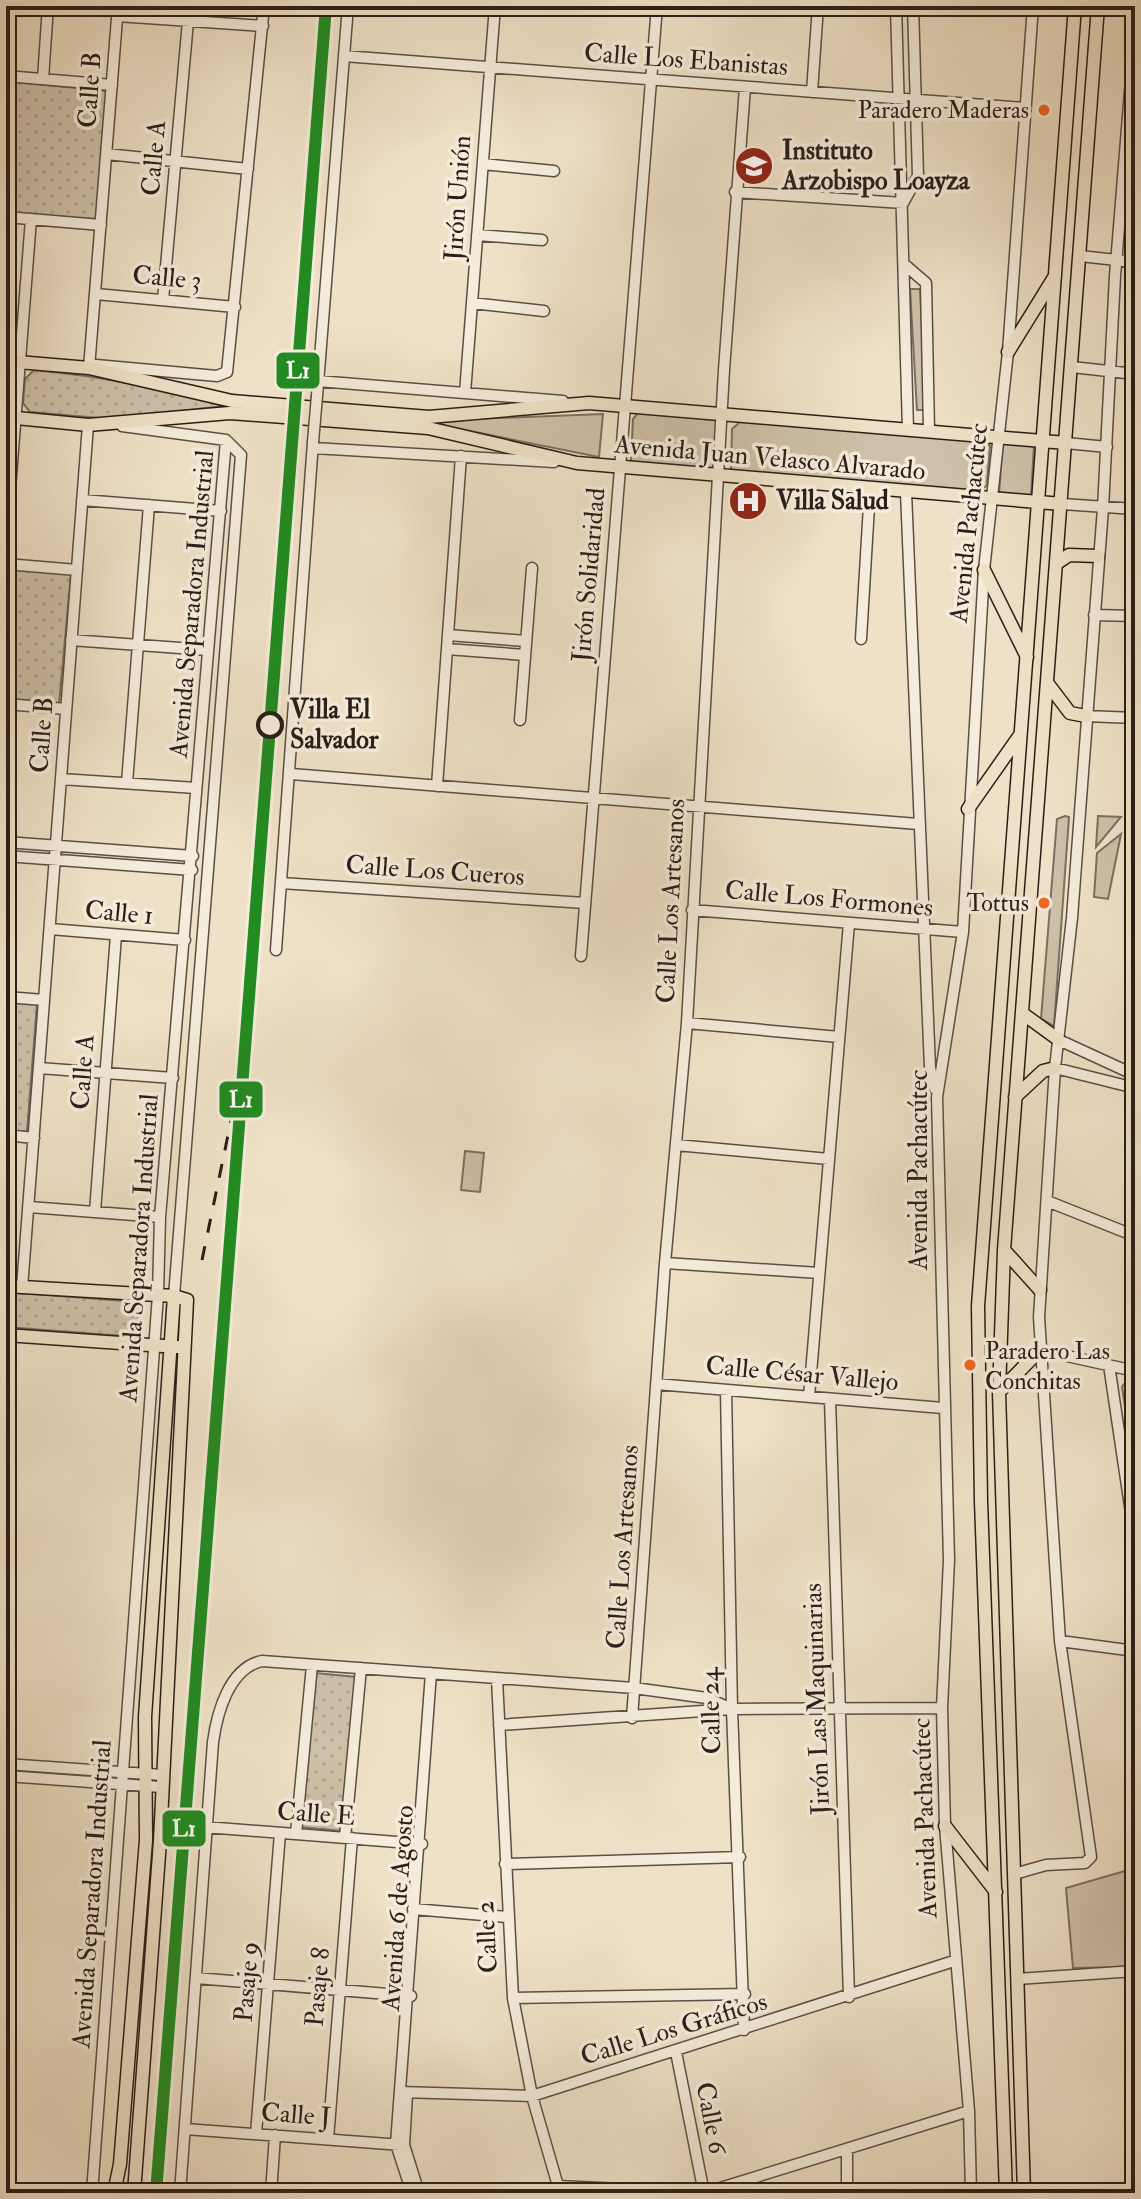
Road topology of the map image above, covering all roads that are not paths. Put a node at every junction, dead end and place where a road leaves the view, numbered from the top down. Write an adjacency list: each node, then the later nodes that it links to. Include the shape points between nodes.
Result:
1 (48, 6): 19 (street)
2 (264, 6): 14 (street)
3 (348, 6): 16 (street)
4 (495, 6): 17 (street, Jirón Unión)
5 (657, 6): 20 (street, Jirón Solidaridad)
6 (818, 6): 23 (street)
7 (896, 6): 24 (street)
8 (913, 6): 25 (street)
9 (1033, 6): 26 (street, Avenida Pachacútec)
10 (1075, 6): 43 (main road)
11 (1098, 6): 39 (main road)
12 (118, 11): 13 (street); 21 (street, Calle B)
13 (188, 21): 14 (street); 28 (street, Calle A)
14 (263, 26): 30 (street)
15 (1135, 30): 40 (street)
16 (344, 56): 17 (street, Calle Los Ebanistas); 56 (street)
17 (490, 67): 20 (street, Calle Los Ebanistas); 29 (street, Jirón Unión)
18 (6, 76): 19 (street)
19 (43, 79): 21 (street)
20 (651, 80): 22 (street, Calle Los Ebanistas); 59 (street, Jirón Solidaridad)
21 (112, 85): 27 (street, Calle B)
22 (745, 87): 23 (street, Calle Los Ebanistas); 32 (street, Calle Los Artesanos)
23 (812, 92): 24 (street, Calle Los Ebanistas)
24 (899, 99): 25 (street, Calle Los Ebanistas); 33 (street)
25 (916, 100): 26 (street, Calle Los Ebanistas); 33 (street, via 918,176)
26 (1025, 108): 49 (street, Avenida Pachacútec)
27 (107, 154): 28 (street); 36 (street, Calle B)
28 (175, 161): 30 (street); 45 (street, Calle A)
29 (483, 164): 31 (street); 37 (street, Jirón Unión)
30 (248, 169): 47 (street)
31 (554, 171)
32 (735, 192): 33 (street); 60 (street, Calle Los Artesanos)
33 (903, 203): 42 (street)
34 (6, 217): 35 (street)
35 (31, 219): 36 (street); 51 (street)
36 (101, 225): 44 (street, Calle B)
37 (477, 235): 38 (street); 46 (street, Jirón Unión)
38 (542, 240)
39 (1080, 256): 40 (street); 53 (main road)
40 (1116, 260): 41 (street); 54 (street)
41 (1135, 262)
42 (904, 264): 64 (street); 65 (street, via 926,283)
43 (1056, 273): 49 (main road); 68 (main road)
44 (96, 294): 45 (street, Calle 3); 52 (street, Calle B)
45 (163, 300): 47 (street, Calle 3)
46 (472, 303): 48 (street); 57 (street, Jirón Unión)
47 (235, 307): 52 (street, Avenida Juan Velasco Alvarado, via 225,374)
48 (544, 311)
49 (1008, 352): 66 (street, Avenida Pachacútec)
50 (6, 361): 51 (main road, Avenida Juan Velasco Alvarado)
51 (20, 362): 52 (main road, Avenida Juan Velasco Alvarado); 61 (street)
52 (90, 366): 58 (main road, Avenida Juan Velasco Alvarado, via 232,401 429,417)
53 (1072, 367): 54 (street); 69 (main road)
54 (1111, 371): 55 (street); 71 (street)
55 (1135, 374)
56 (318, 381): 57 (street, Avenida Juan Velasco Alvarado); 70 (street, bridge)
57 (465, 393): 58 (street, Avenida Juan Velasco Alvarado)
58 (589, 403): 59 (main road, Avenida Juan Velasco Alvarado)
59 (625, 406): 60 (main road, Avenida Juan Velasco Alvarado); 74 (street, Jirón Solidaridad)
60 (721, 414): 64 (main road, Avenida Juan Velasco Alvarado); 75 (street, Calle Los Artesanos)
61 (10, 417): 63 (main road, Avenida Juan Velasco Alvarado); 86 (street)
62 (112, 424): 63 (main road, Avenida Juan Velasco Alvarado); 67 (street, Avenida Juan Velasco Alvarado); 73 (main road, Avenida Juan Velasco Alvarado, via 230,413 428,428)
63 (88, 425): 79 (street, Calle B)
64 (908, 430): 65 (main road, Avenida Juan Velasco Alvarado)
65 (929, 431): 66 (main road, Avenida Juan Velasco Alvarado)
66 (999, 437): 68 (main road, Avenida Juan Velasco Alvarado); 78 (street, Avenida Pachacútec)
67 (226, 440): 85 (street, Avenida Separadora Industrial); 171 (street, Avenida Separadora Industrial, via 241,455)
68 (1044, 441): 69 (main road, Avenida Juan Velasco Alvarado); 80 (main road)
69 (1066, 443): 71 (street, Avenida Juan Velasco Alvarado); 81 (main road)
70 (313, 445): 72 (street, Avenida Juan Velasco Alvarado); 111 (street)
71 (1107, 447): 83 (street)
72 (461, 456): 73 (street, Avenida Juan Velasco Alvarado); 95 (street)
73 (577, 463): 74 (main road, Avenida Juan Velasco Alvarado)
74 (620, 468): 75 (main road, Avenida Juan Velasco Alvarado); 116 (street, Jirón Solidaridad)
75 (720, 477): 76 (main road, Avenida Juan Velasco Alvarado); 117 (street, Calle Los Artesanos)
76 (870, 489): 77 (main road, Avenida Juan Velasco Alvarado); 96 (street)
77 (906, 492): 78 (main road, Avenida Juan Velasco Alvarado); 119 (street)
78 (994, 498): 80 (main road, Avenida Juan Velasco Alvarado); 92 (street, Avenida Pachacútec)
79 (82, 500): 82 (street); 91 (street, Calle B)
80 (1039, 502): 81 (main road, Avenida Juan Velasco Alvarado); 103 (main road)
81 (1062, 504): 83 (street, Avenida Juan Velasco Alvarado); 88 (main road)
82 (149, 505): 85 (street); 99 (street)
83 (1103, 508): 84 (street, Avenida Juan Velasco Alvarado); 87 (street)
84 (1135, 509)
85 (221, 511): 101 (street, Avenida Separadora Industrial)
86 (6, 540)
87 (1098, 556): 88 (main road, via 1069,555); 93 (street)
88 (1057, 563): 104 (main road)
89 (6, 564): 91 (street)
90 (532, 568): 98 (street)
91 (77, 570): 97 (street, Calle B)
92 (984, 570): 103 (main road); 118 (street, Avenida Pachacútec)
93 (1094, 615): 94 (street); 107 (street)
94 (1135, 616)
95 (448, 635): 98 (street); 100 (street)
96 (861, 639)
97 (71, 640): 99 (street); 106 (street, Calle B)
98 (526, 641): 102 (street)
99 (138, 646): 101 (street); 113 (street)
100 (447, 649): 102 (street); 114 (street)
101 (207, 650): 115 (street, Avenida Separadora Industrial)
102 (525, 655): 109 (street)
103 (1027, 658): 110 (main road)
104 (1048, 683): 107 (main road, via 1070,713); 139 (main road)
105 (6, 704): 106 (street)
106 (66, 709): 112 (street, Calle B)
107 (1086, 716): 108 (street); 142 (street)
108 (1135, 718)
109 (520, 720)
110 (1022, 732): 118 (main road); 155 (main road)
111 (291, 774): 114 (street); 126 (street)
112 (61, 779): 113 (street); 121 (street, Calle B)
113 (127, 783): 115 (street)
114 (437, 786): 116 (street)
115 (196, 788): 123 (street, Avenida Separadora Industrial)
116 (594, 798): 117 (street); 127 (street, Jirón Solidaridad)
117 (698, 807): 119 (street); 128 (street, Calle Los Artesanos)
118 (968, 809): 132 (street, Avenida Pachacútec)
119 (918, 824): 131 (street)
120 (6, 842): 121 (street)
121 (56, 846): 123 (street); 124 (street, Calle B)
122 (6, 856): 124 (street)
123 (193, 856): 125 (street, Avenida Separadora Industrial)
124 (55, 859): 125 (street); 130 (street, Calle B)
125 (192, 870): 134 (street, Avenida Separadora Industrial)
126 (281, 883): 127 (street, Calle Los Cueros); 135 (street)
127 (585, 903): 136 (street, Jirón Solidaridad)
128 (692, 910): 129 (street, Calle Los Formones); 140 (street, Calle Los Artesanos)
129 (849, 923): 131 (street, Calle Los Formones); 141 (street)
130 (50, 929): 133 (street, Calle 1); 138 (street, Calle B)
131 (924, 929): 132 (street, Calle Los Formones); 151 (street, via 930,1068)
132 (963, 932): 151 (street, Avenida Pachacútec)
133 (116, 935): 134 (street, Calle 1); 147 (street, Calle A)
134 (185, 940): 149 (street, Avenida Separadora Industrial)
135 (276, 950)
136 (581, 956)
137 (6, 997): 138 (street)
138 (44, 1000): 144 (street, Calle B)
139 (1022, 1013): 142 (main road); 152 (main road)
140 (687, 1023): 141 (street); 157 (street, Calle Los Artesanos)
141 (839, 1037): 158 (street)
142 (1059, 1040): 143 (street); 145 (street)
143 (1083, 1051): 146 (street); 148 (street)
144 (39, 1068): 147 (street); 154 (street, Calle B)
145 (1055, 1068): 146 (street); 152 (main road, via 1043,1071); 159 (street)
146 (1079, 1073): 150 (street)
147 (104, 1074): 149 (street); 161 (street, Calle A)
148 (1135, 1075)
149 (173, 1078): 162 (street, Avenida Separadora Industrial)
150 (1135, 1088)
151 (937, 1097): 184 (street, Avenida Pachacútec)
152 (1015, 1097): 156 (main road)
153 (6, 1135): 154 (street)
154 (34, 1138): 160 (street, Calle B)
155 (990, 1139): 156 (main road); 187 (main road, via 978,1306)
156 (1012, 1141): 164 (main road)
157 (676, 1145): 158 (street); 165 (street, Calle Los Artesanos)
158 (829, 1159): 166 (street)
159 (1047, 1201): 163 (street); 169 (street)
160 (29, 1207): 161 (street); 168 (street, Calle B)
161 (95, 1212): 162 (street)
162 (160, 1217): 170 (street, Avenida Separadora Industrial)
163 (1135, 1236)
164 (1004, 1250): 169 (main road); 181 (main road)
165 (665, 1263): 166 (street); 179 (street, Calle Los Artesanos)
166 (819, 1273): 182 (street)
167 (6, 1286): 168 (main road)
168 (22, 1288): 170 (main road)
169 (1040, 1290): 176 (street)
170 (158, 1295): 171 (main road); 173 (street, Avenida Separadora Industrial)
171 (180, 1298): 174 (main road, Avenida Separadora Industrial); 175 (main road, Avenida Separadora Industrial)
172 (6, 1335): 173 (main road)
173 (154, 1346): 174 (main road); 201 (street, Avenida Separadora Industrial)
174 (170, 1346): 175 (main road); 203 (main road, Avenida Separadora Industrial, via 145,1717)
175 (185, 1348): 204 (main road, Avenida Separadora Industrial)
176 (1040, 1350): 177 (street); 181 (main road); 188 (street)
177 (1109, 1365): 178 (street); 185 (street)
178 (1135, 1371)
179 (656, 1384): 180 (street, Calle César Vallejo); 194 (street, Calle Los Artesanos)
180 (726, 1390): 182 (street, Calle César Vallejo); 197 (street, Calle 24)
181 (999, 1392): 186 (main road)
182 (809, 1397): 183 (street, Calle César Vallejo)
183 (830, 1399): 184 (street, Calle César Vallejo); 195 (street, Jirón Las Maquinarias)
184 (943, 1408): 196 (street, Avenida Pachacútec, via 949,1560)
185 (1135, 1540)
186 (1005, 1570): 187 (main road); 214 (main road)
187 (984, 1571): 215 (main road)
188 (1060, 1641): 189 (street); 214 (street, via 1079,1758 1088,1861)
189 (1135, 1651)
190 (312, 1665): 191 (street); 207 (street, via 254,1662 240,1675 216,1718); 209 (street)
191 (361, 1668): 192 (street); 210 (street, Pasaje 8)
192 (434, 1674): 193 (street); 211 (street, Avenida 6 de Agosto)
193 (497, 1679): 194 (street); 199 (street, Calle 2)
194 (634, 1688): 197 (street, via 707,1698); 198 (street, Calle Los Artesanos)
195 (839, 1708): 196 (street); 197 (street); 226 (street, Jirón Las Maquinarias)
196 (942, 1708): 206 (street, Avenida Pachacútec)
197 (732, 1709): 198 (street); 212 (street, Calle 24)
198 (632, 1718): 199 (street)
199 (499, 1725): 213 (street, Calle 2)
200 (10, 1764): 201 (street); 202 (street)
201 (124, 1772): 203 (street); 205 (street, Avenida Separadora Industrial)
202 (9, 1776): 205 (street)
203 (148, 1780): 204 (street); 205 (street); 244 (main road, Avenida Separadora Industrial)
204 (162, 1781): 245 (main road, Avenida Separadora Industrial)
205 (124, 1784): 243 (street, Avenida Separadora Industrial)
206 (945, 1826): 215 (main road); 218 (street, Avenida Pachacútec)
207 (205, 1827): 208 (street, Calle E); 220 (street)
208 (280, 1833): 209 (street, Calle E); 222 (street, Pasaje 9)
209 (296, 1834): 210 (street, Calle E)
210 (348, 1838): 211 (street, Calle E); 223 (street, Pasaje 8)
211 (421, 1844): 216 (street, Avenida 6 de Agosto)
212 (740, 1857): 213 (street); 224 (street, Calle 24)
213 (505, 1864): 217 (street, Calle 2)
214 (1014, 1874): 221 (main road)
215 (996, 1892): 254 (main road)
216 (416, 1909): 217 (street); 225 (street, Avenida 6 de Agosto)
217 (507, 1917): 227 (street, Calle 2)
218 (954, 1961): 226 (street, Calle Los Gráficos); 232 (street, Avenida Pachacútec)
219 (1135, 1971): 221 (street)
220 (196, 1978): 222 (street); 233 (street)
221 (1017, 1979): 255 (main road)
222 (269, 1984): 223 (street); 234 (street, Pasaje 9)
223 (340, 1990): 225 (street); 236 (street, Pasaje 8)
224 (745, 1994): 227 (street); 228 (street, Calle 24)
225 (410, 1996): 230 (street, Avenida 6 de Agosto)
226 (849, 1997): 228 (street, Calle Los Gráficos)
227 (513, 1998): 231 (street, Calle 2)
228 (744, 2030): 229 (street, Calle Los Gráficos)
229 (676, 2052): 231 (street, Calle Los Gráficos); 251 (street, Calle 6)
230 (403, 2092): 231 (street, Calle Los Gráficos); 237 (street, Avenida 6 de Agosto)
231 (532, 2096): 239 (street, Calle 2)
232 (969, 2111): 238 (street); 253 (street, Avenida Pachacútec)
233 (185, 2129): 234 (street, Calle J); 246 (street)
234 (256, 2134): 235 (street, Calle J)
235 (275, 2135): 236 (street, Calle J); 247 (street)
236 (328, 2139): 237 (street, Calle J)
237 (400, 2144): 248 (street); 249 (street)
238 (847, 2149): 251 (street); 252 (street)
239 (558, 2186): 240 (street); 250 (street)
240 (609, 2191): 251 (street)
241 (6, 2192): 242 (street)
242 (19, 2193)
243 (92, 2193)
244 (114, 2193)
245 (134, 2193)
246 (180, 2193)
247 (271, 2193)
248 (412, 2193)
249 (419, 2193)
250 (534, 2193)
251 (704, 2193)
252 (847, 2193)
253 (971, 2193)
254 (1006, 2193)
255 (1024, 2193)

